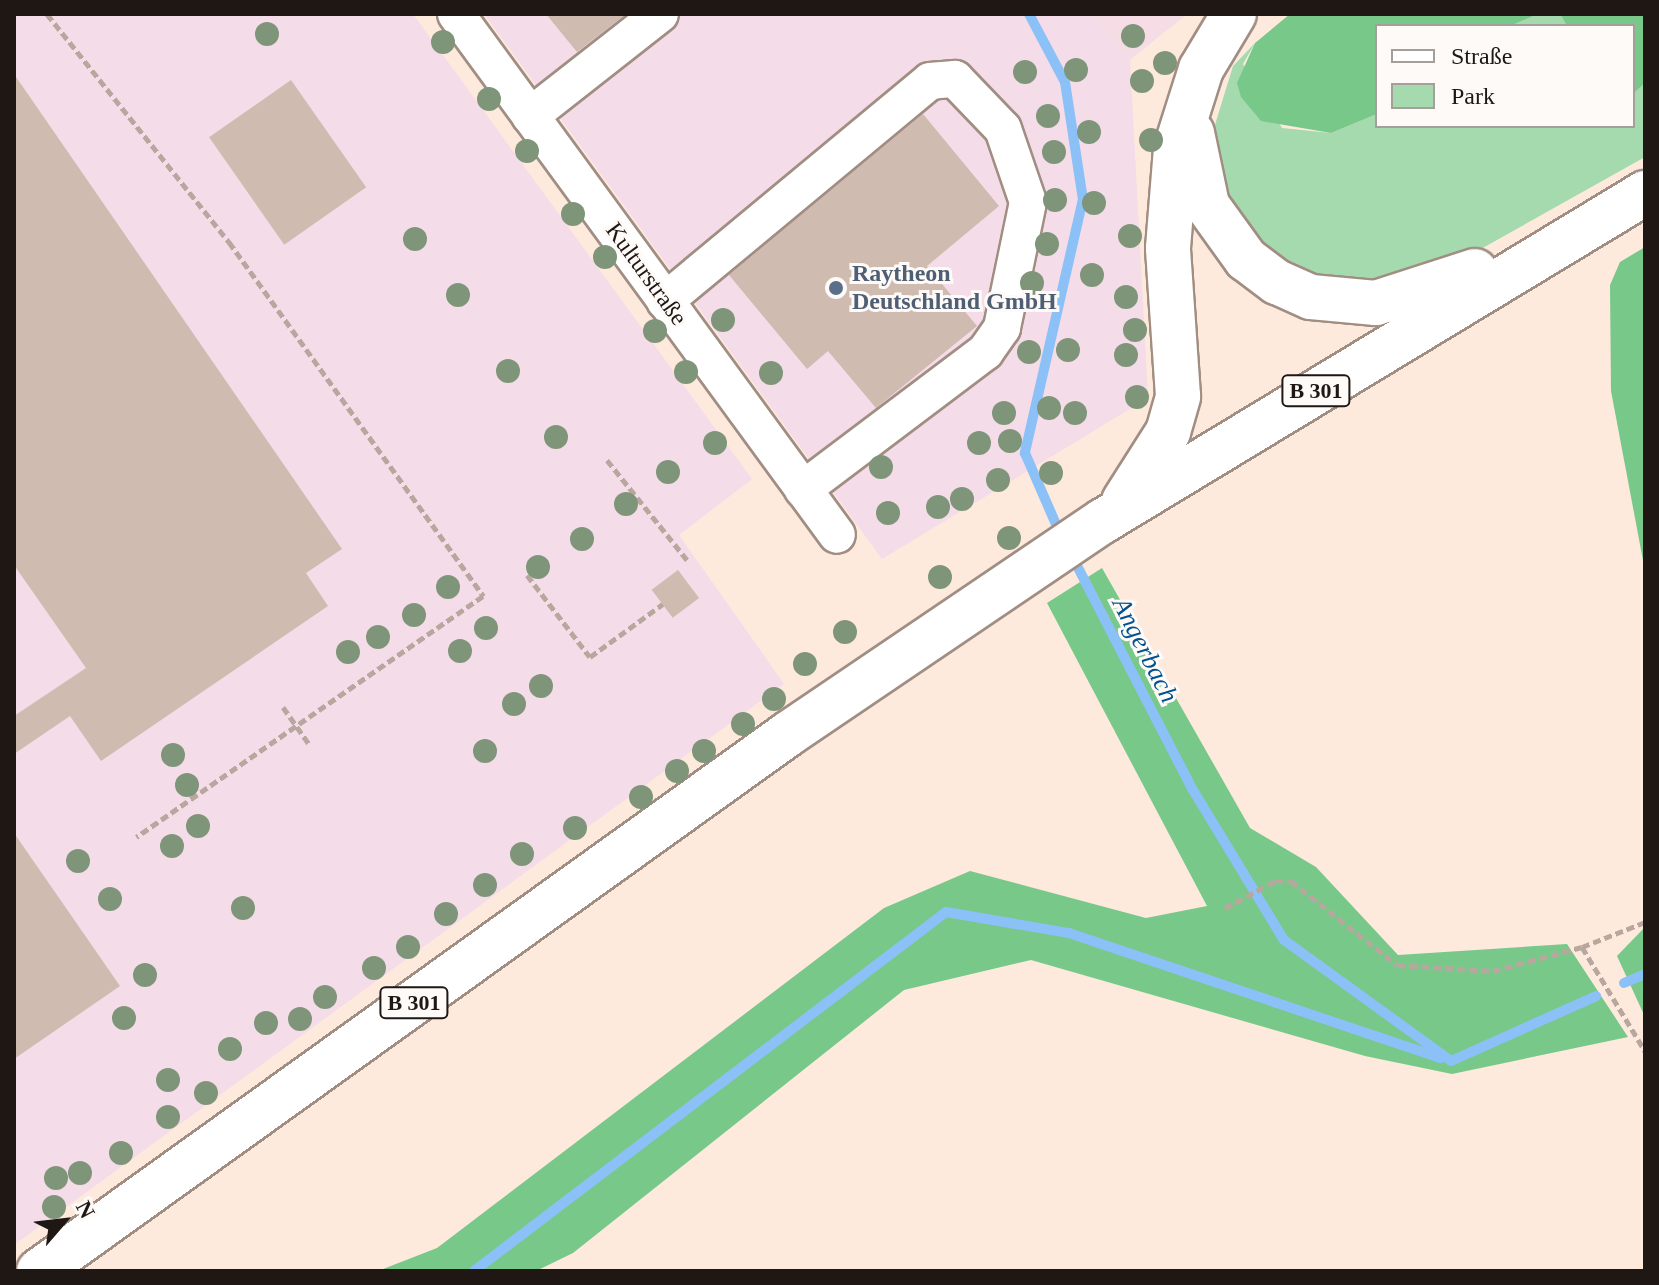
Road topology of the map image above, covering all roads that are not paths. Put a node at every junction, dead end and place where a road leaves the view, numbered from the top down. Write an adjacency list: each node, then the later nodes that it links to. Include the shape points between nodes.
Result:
1 (456, 14): 5 (street, Kulturstraße)
2 (660, 14): 5 (street)
3 (1234, 14): 4 (main road, B 301, via 1218,31)
4 (1190, 105): 7 (main road, B 301, via 1194,169 1207,205 1246,259 1277,282 1311,297 1376,303 1478,270); 10 (main road, B 301, via 1170,197 1178,396 1168,432)
5 (530, 116): 8 (street, Kulturstraße)
6 (1645, 193): 7 (main road, B 301)
7 (1514, 272): 10 (main road, B 301)
8 (665, 301): 9 (street, Kulturstraße); 9 (street, via 930,81 955,79 1003,129 1028,202 1002,328 985,352)
9 (803, 489): 11 (street, Kulturstraße)
10 (1111, 516): 12 (main road, B 301, via 788,734)
11 (837, 535)
12 (39, 1271)

